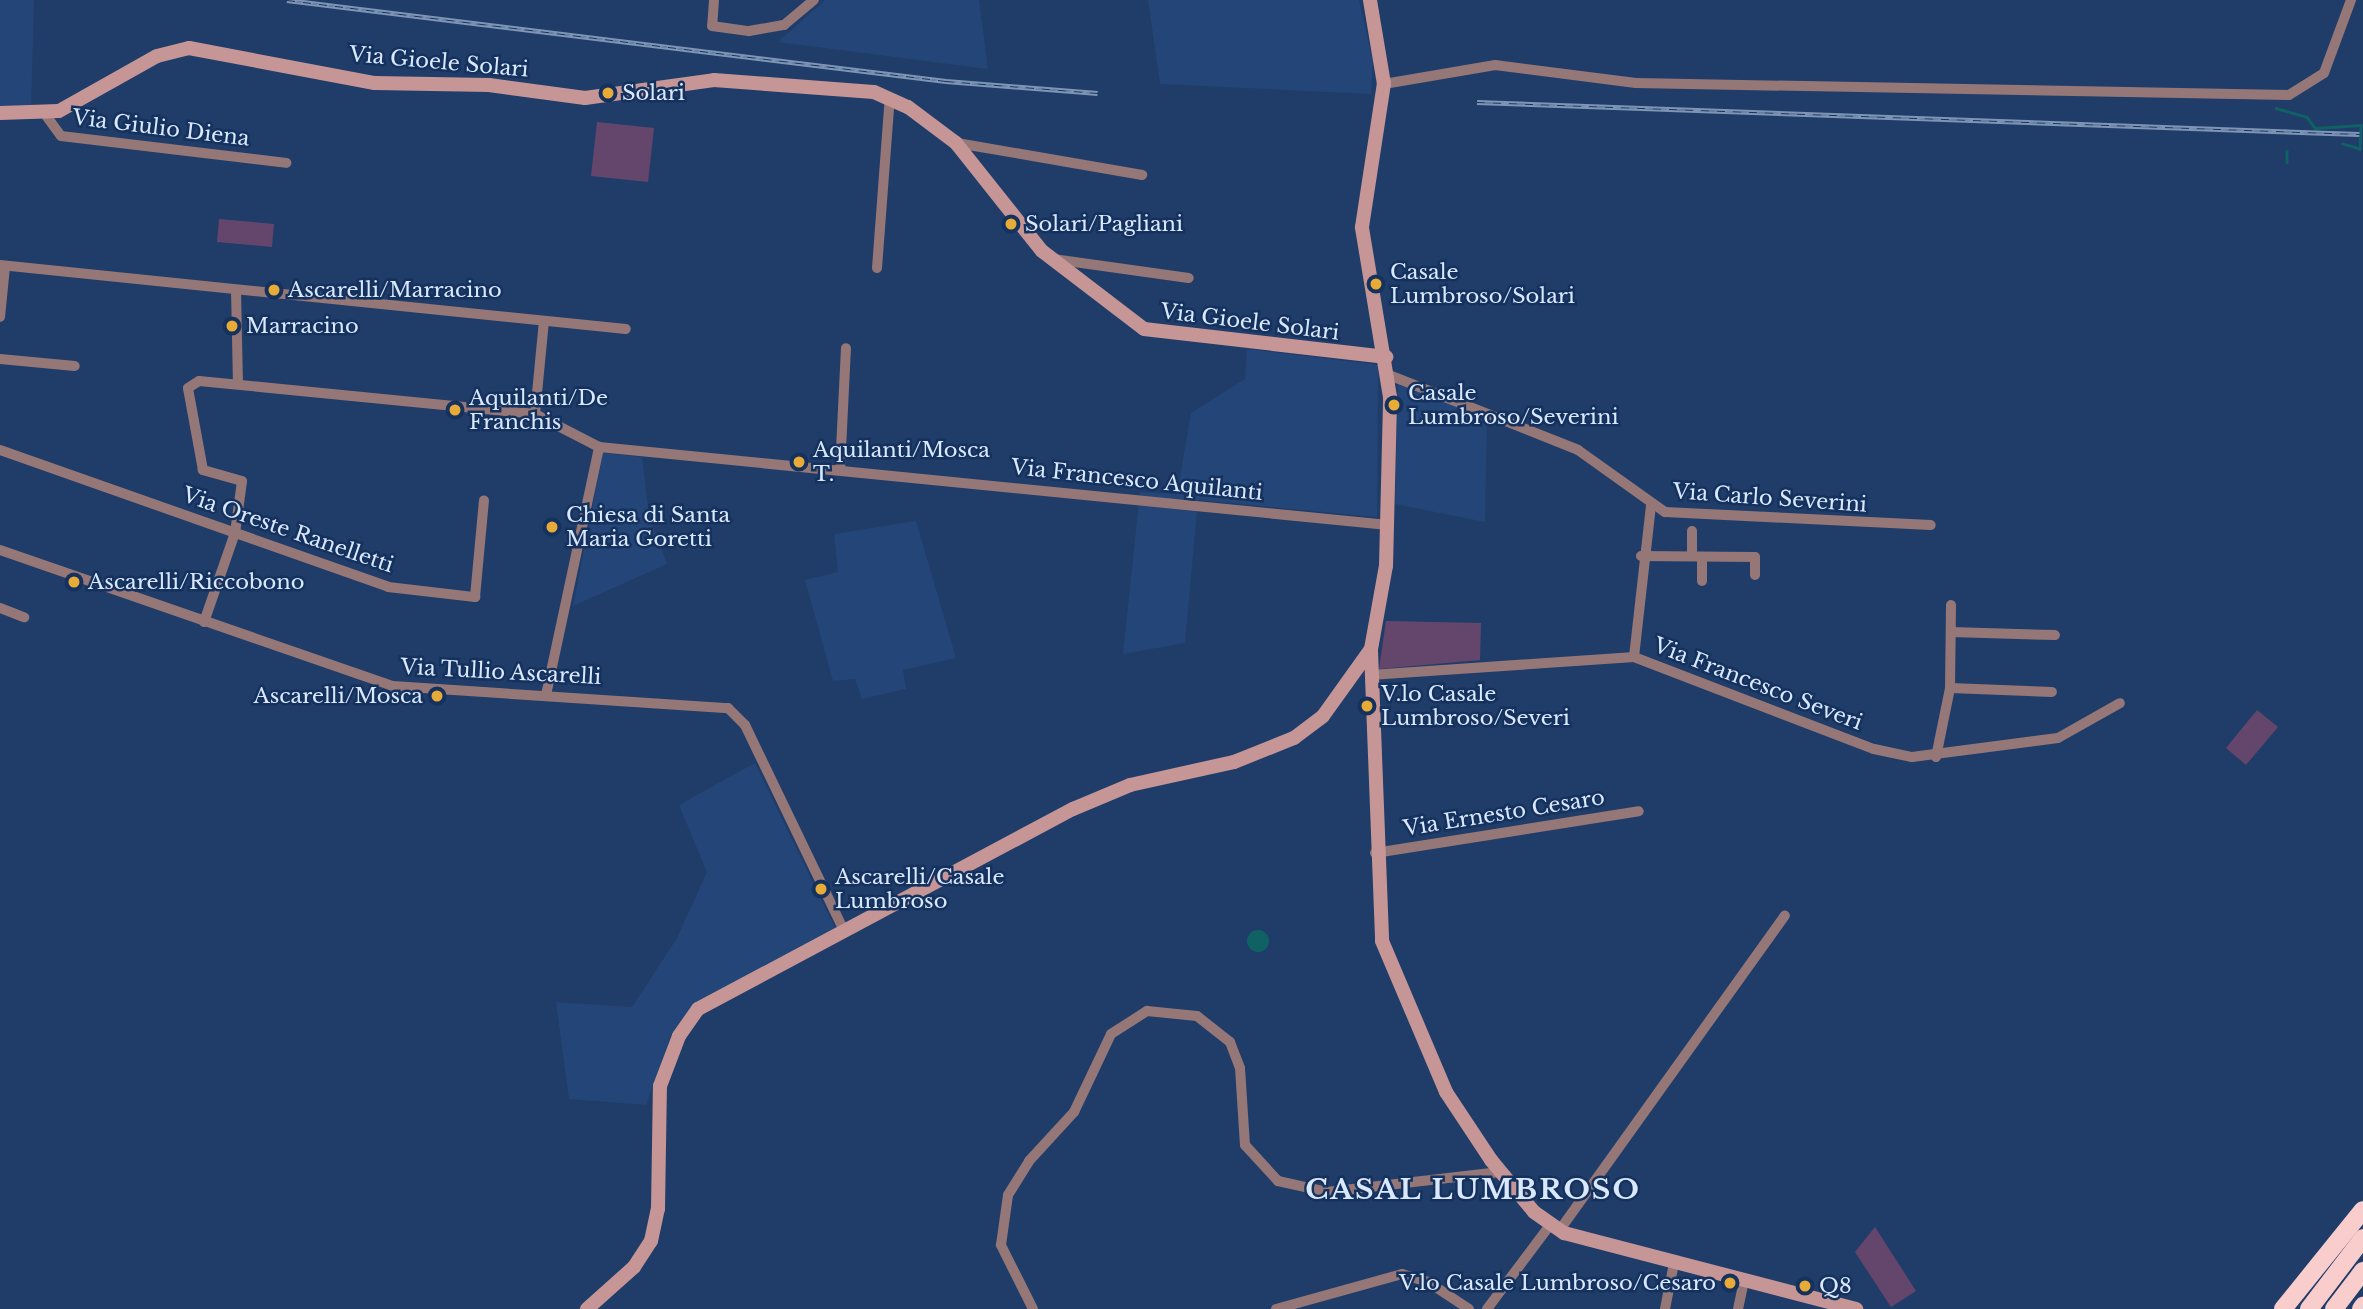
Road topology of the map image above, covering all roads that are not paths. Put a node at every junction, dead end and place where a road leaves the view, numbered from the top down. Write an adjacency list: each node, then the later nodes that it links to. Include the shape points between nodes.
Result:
1 (714, 0): 2 (street, via 712,26 749,31 784,24)
2 (814, 0)
3 (1370, 0): 5 (street)
4 (2351, 0): 5 (street, via 2324,73 2289,95 1636,83 1495,65)
5 (1384, 84): 21 (street, via 1361,222)
6 (890, 97): 8 (street, Via Gioele Solari, via 724,80 601,98 489,85 392,84 189,48 157,56); 9 (street, Via Gioele Solari); 14 (street)
7 (0, 113): 8 (street, Via Gioele Solari)
8 (45, 114): 10 (street, Via Giulio Diena, via 61,136)
9 (956, 143): 11 (street); 12 (street, Via Gioele Solari)
10 (286, 163)
11 (1142, 175)
12 (1049, 258): 15 (street, Via Gioele Solari); 21 (street, Via Gioele Solari, via 1152,333)
13 (3, 266): 16 (street); 17 (street)
14 (877, 268)
15 (1189, 278)
16 (236, 290): 18 (street); 25 (street)
17 (0, 317)
18 (544, 321): 19 (street); 26 (street)
19 (626, 329)
20 (846, 348): 29 (street)
21 (1386, 357): 24 (street)
22 (0, 359): 23 (street)
23 (75, 366)
24 (1389, 375): 31 (street, Via Carlo Severini, via 1578,450); 32 (street)
25 (238, 384): 26 (street, Via Francesco Aquilanti); 35 (street, Via Francesco Aquilanti, via 199,381 188,388 203,470 242,481)
26 (536, 414): 27 (street, Via Francesco Aquilanti)
27 (599, 447): 29 (street, Via Francesco Aquilanti); 52 (street)
28 (0, 450): 35 (street, Via Oreste Ranelletti)
29 (839, 470): 32 (street, Via Francesco Aquilanti)
30 (484, 500): 35 (street, Via Oreste Ranelletti, via 475,597 388,587)
31 (1651, 505): 33 (street, Via Carlo Severini, via 1685,514); 37 (street)
32 (1388, 525): 47 (street)
33 (1931, 525)
34 (1692, 530): 38 (street)
35 (235, 533): 44 (street)
36 (0, 550): 44 (street, Via Tullio Ascarelli)
37 (1641, 556): 38 (street); 48 (street)
38 (1697, 556): 39 (street, via 1755,557); 40 (street)
39 (1755, 575)
40 (1702, 581)
41 (1951, 605): 45 (street)
42 (0, 608): 43 (street)
43 (23, 617)
44 (204, 622): 52 (street, Via Tullio Ascarelli, via 393,686)
45 (1951, 632): 46 (street); 50 (street)
46 (2055, 635)
47 (1371, 649): 49 (street); 58 (street, via 1323,716 1291,739 1241,760 1110,793)
48 (1634, 657): 49 (street, Via Francesco Severi); 54 (street, Via Francesco Severi, via 1879,751)
49 (1370, 675): 56 (street)
50 (1950, 688): 51 (street); 54 (street)
51 (2052, 692)
52 (546, 695): 58 (street, Via Tullio Ascarelli, via 688,700 734,711)
53 (2120, 703): 54 (street, Via Francesco Severi, via 2063,736)
54 (1936, 757)
55 (1639, 811): 56 (street, Via Ernesto Cesaro)
56 (1375, 853): 59 (street, via 1379,926 1395,978 1451,1101)
57 (1784, 915): 61 (street)
58 (844, 929): 66 (street, via 711,999 683,1028 657,1102 659,1203 651,1241 634,1267)
59 (1500, 1172): 61 (street); 67 (street, via 1332,1192 1278,1181 1245,1144 1240,1068 1230,1042 1196,1016 1147,1011 1111,1034 1071,1116 1029,1161 1008,1195 1001,1245)
60 (2363, 1210): 74 (highway)
61 (1555, 1228): 63 (street); 70 (street)
62 (2363, 1238): 75 (highway)
63 (1674, 1263): 65 (street); 71 (street)
64 (2363, 1271): 76 (highway)
65 (1744, 1281): 72 (street); 73 (street)
66 (587, 1309)
67 (1033, 1309)
68 (1276, 1309): 69 (street, via 1402,1275 1425,1280)
69 (1469, 1309)
70 (1487, 1309)
71 (1665, 1309)
72 (1738, 1309)
73 (1856, 1309)
74 (2283, 1309)
75 (2309, 1309)
76 (2334, 1309)

